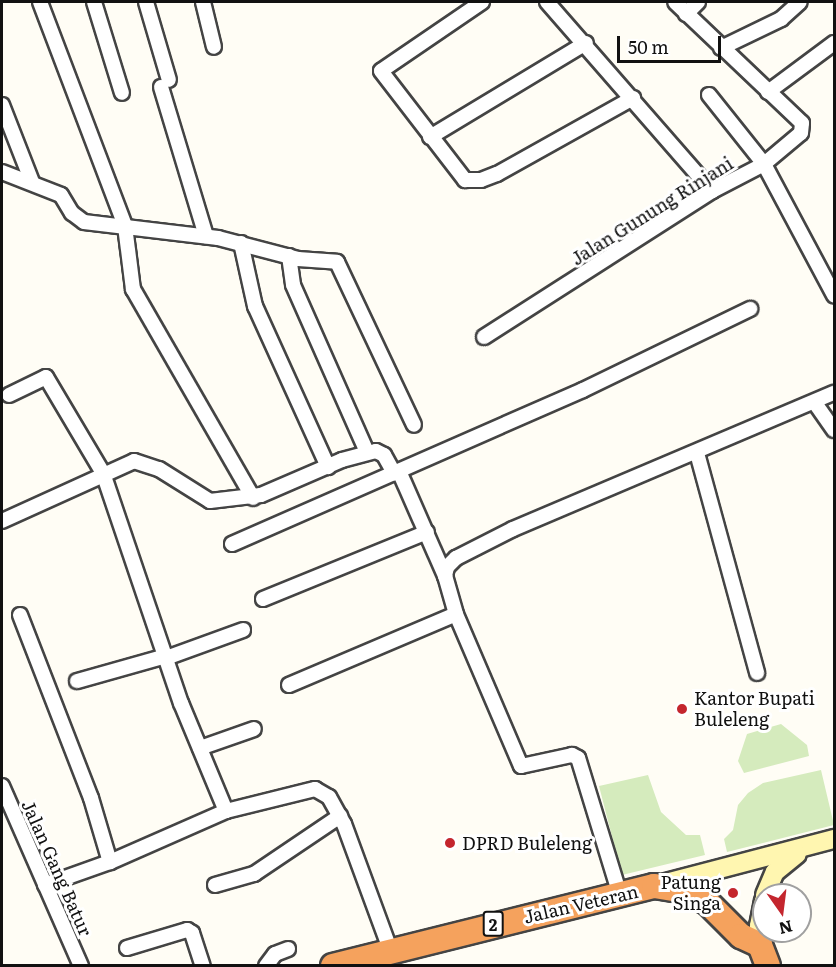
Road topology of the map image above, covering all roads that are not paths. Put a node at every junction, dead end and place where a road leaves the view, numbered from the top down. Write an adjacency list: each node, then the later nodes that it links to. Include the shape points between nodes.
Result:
1 (40, 2): 25 (street)
2 (94, 2): 16 (street)
3 (146, 2): 26 (street)
4 (203, 2): 13 (street)
5 (482, 2): 20 (street, via 381,71)
6 (547, 2): 12 (street)
7 (675, 2): 10 (street)
8 (698, 2): 10 (street)
9 (800, 2): 14 (street, via 781,19)
10 (686, 14): 14 (street)
11 (834, 43): 15 (street)
12 (586, 44): 18 (street); 20 (street)
13 (214, 47)
14 (721, 48): 15 (street)
15 (768, 92): 21 (street, via 804,127)
16 (122, 93)
17 (709, 95): 21 (street, Jalan Gunung Rinjani)
18 (633, 98): 20 (street, via 544,150 481,180 459,175); 24 (street)
19 (2, 105): 23 (street)
20 (430, 137)
21 (764, 164): 24 (street, Jalan Gunung Rinjani); 29 (street)
22 (2, 172): 23 (street)
23 (32, 182): 25 (street, via 61,195 72,213 84,222)
24 (712, 191): 31 (street, Jalan Gunung Rinjani)
25 (125, 226): 26 (street); 42 (street, via 134,289)
26 (206, 236): 27 (street)
27 (242, 243): 28 (street); 39 (street, via 255,306)
28 (289, 256): 35 (street, via 340,265); 37 (street, via 293,285)
29 (834, 295)
30 (750, 309): 40 (street, via 639,364)
31 (484, 338)
32 (834, 393): 34 (street)
33 (9, 395): 41 (street, via 46,377)
34 (815, 403): 36 (street); 38 (street)
35 (414, 425)
36 (834, 430)
37 (367, 452): 39 (street); 40 (street, via 384,455)
38 (697, 453): 46 (street, via 503,534 456,558); 52 (street)
39 (328, 466): 42 (street)
40 (397, 472): 44 (street); 45 (street)
41 (103, 473): 42 (street, via 128,462 149,464 210,501); 43 (street); 51 (street)
42 (253, 498)
43 (2, 521)
44 (427, 532): 46 (street); 47 (street)
45 (232, 544)
46 (445, 576): 48 (street)
47 (263, 599)
48 (456, 614): 54 (street); 68 (street, via 520,766 572,755 581,762)
49 (20, 615): 63 (street, via 91,798)
50 (243, 630): 51 (street)
51 (166, 657): 53 (street); 56 (street)
52 (757, 673)
53 (77, 681)
54 (290, 686)
55 (254, 729): 56 (street)
56 (200, 748): 59 (street)
57 (2, 786): 58 (street, Jalan Gang Batur)
58 (6, 811): 65 (street, Jalan Gang Batur)
59 (226, 811): 60 (street, via 307,788 329,797); 63 (street)
60 (340, 816): 66 (street, via 254,874); 71 (street)
61 (834, 839): 62 (main road, Jalan Veteran)
62 (812, 845): 64 (main road, via 781,864); 67 (main road, Jalan Veteran)
63 (110, 862): 65 (street)
64 (771, 883)
65 (45, 885): 73 (street, Jalan Gang Batur)
66 (215, 885)
67 (654, 886): 68 (highway, Jalan Veteran / 2); 72 (highway, 2, via 698,897)
68 (620, 895): 71 (highway, Jalan Veteran / 2)
69 (127, 948): 74 (street, via 187,930 192,933)
70 (288, 949): 75 (street, via 274,954)
71 (390, 949): 76 (highway, Jalan Veteran / 2)
72 (764, 955)
73 (81, 966)
74 (203, 966)
75 (266, 966)
76 (333, 966)

